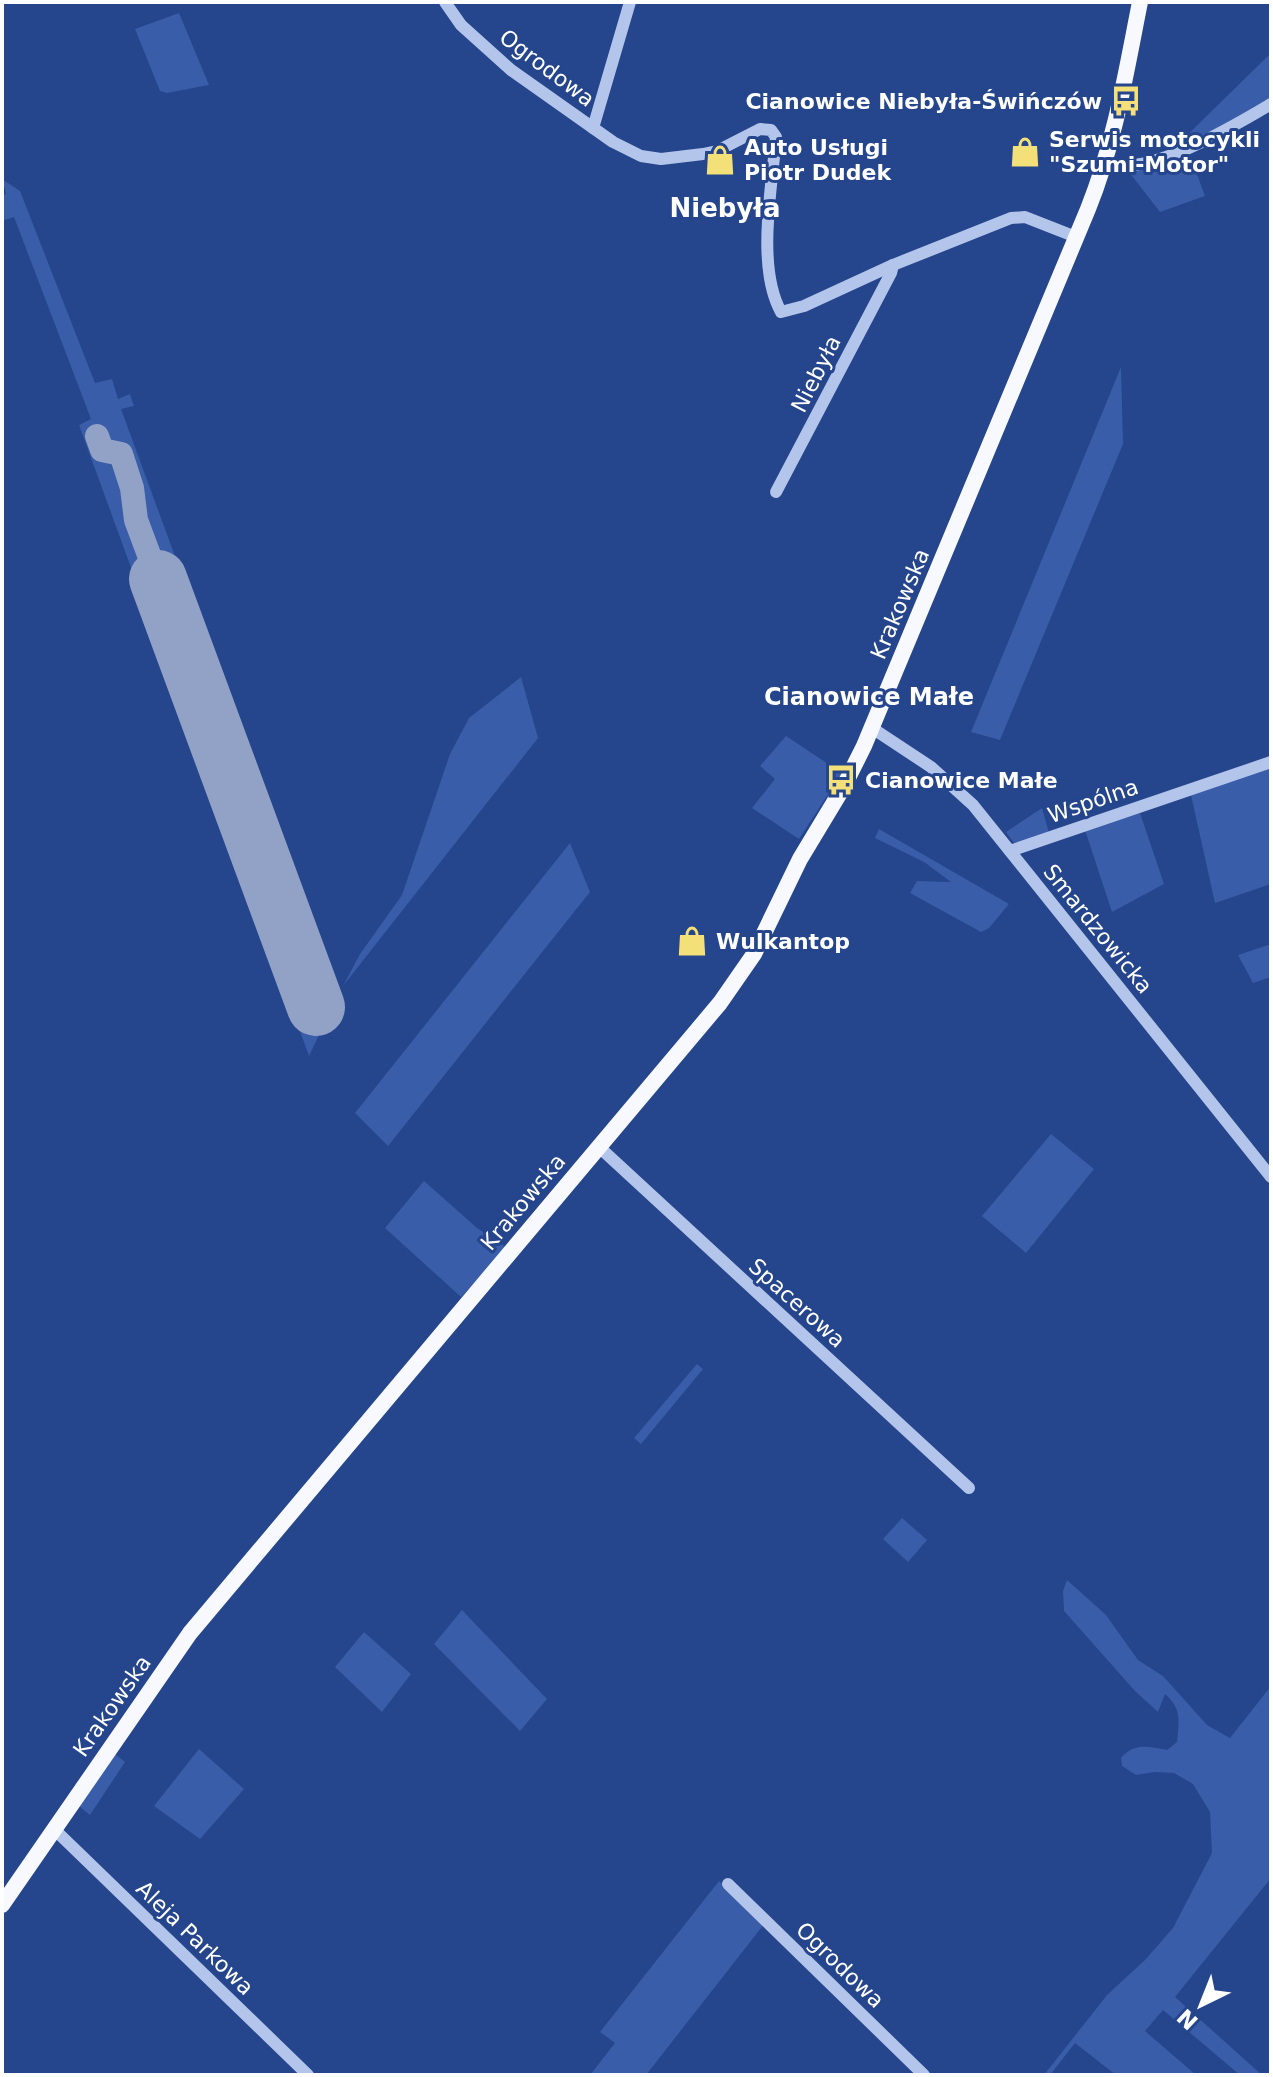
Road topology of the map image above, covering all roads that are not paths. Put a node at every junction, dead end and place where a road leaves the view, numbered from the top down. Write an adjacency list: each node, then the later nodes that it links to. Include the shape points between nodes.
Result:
1 (445, 2): 5 (street, Ogrodowa, via 461,25 511,70)
2 (630, 2): 5 (street, Ogrodowa)
3 (1140, 2): 6 (main road)
4 (1271, 104): 6 (street, via 1176,154 1120,166)
5 (593, 128): 8 (street, Ogrodowa, via 641,156 661,159 717,151 767,128 776,137 770,286 781,312)
6 (1105, 163): 7 (main road)
7 (1076, 237): 8 (street, via 1016,217); 10 (main road, Krakowska)
8 (892, 269): 9 (street, Niebyła)
9 (776, 492)
10 (872, 728): 12 (street, Smardzowicka, via 951,783); 13 (main road, Krakowska, via 754,954 720,1003)
11 (1271, 762): 12 (street, Wspólna)
12 (1010, 851): 14 (street, Smardzowicka)
13 (598, 1146): 15 (street, Spacerowa); 16 (main road, Krakowska, via 190,1633)
14 (1271, 1177)
15 (969, 1488)
16 (54, 1829): 18 (main road, Krakowska); 19 (street, Aleja Parkowa)
17 (728, 1884): 20 (street, Ogrodowa)
18 (2, 1905)
19 (308, 2075)
20 (924, 2075)

